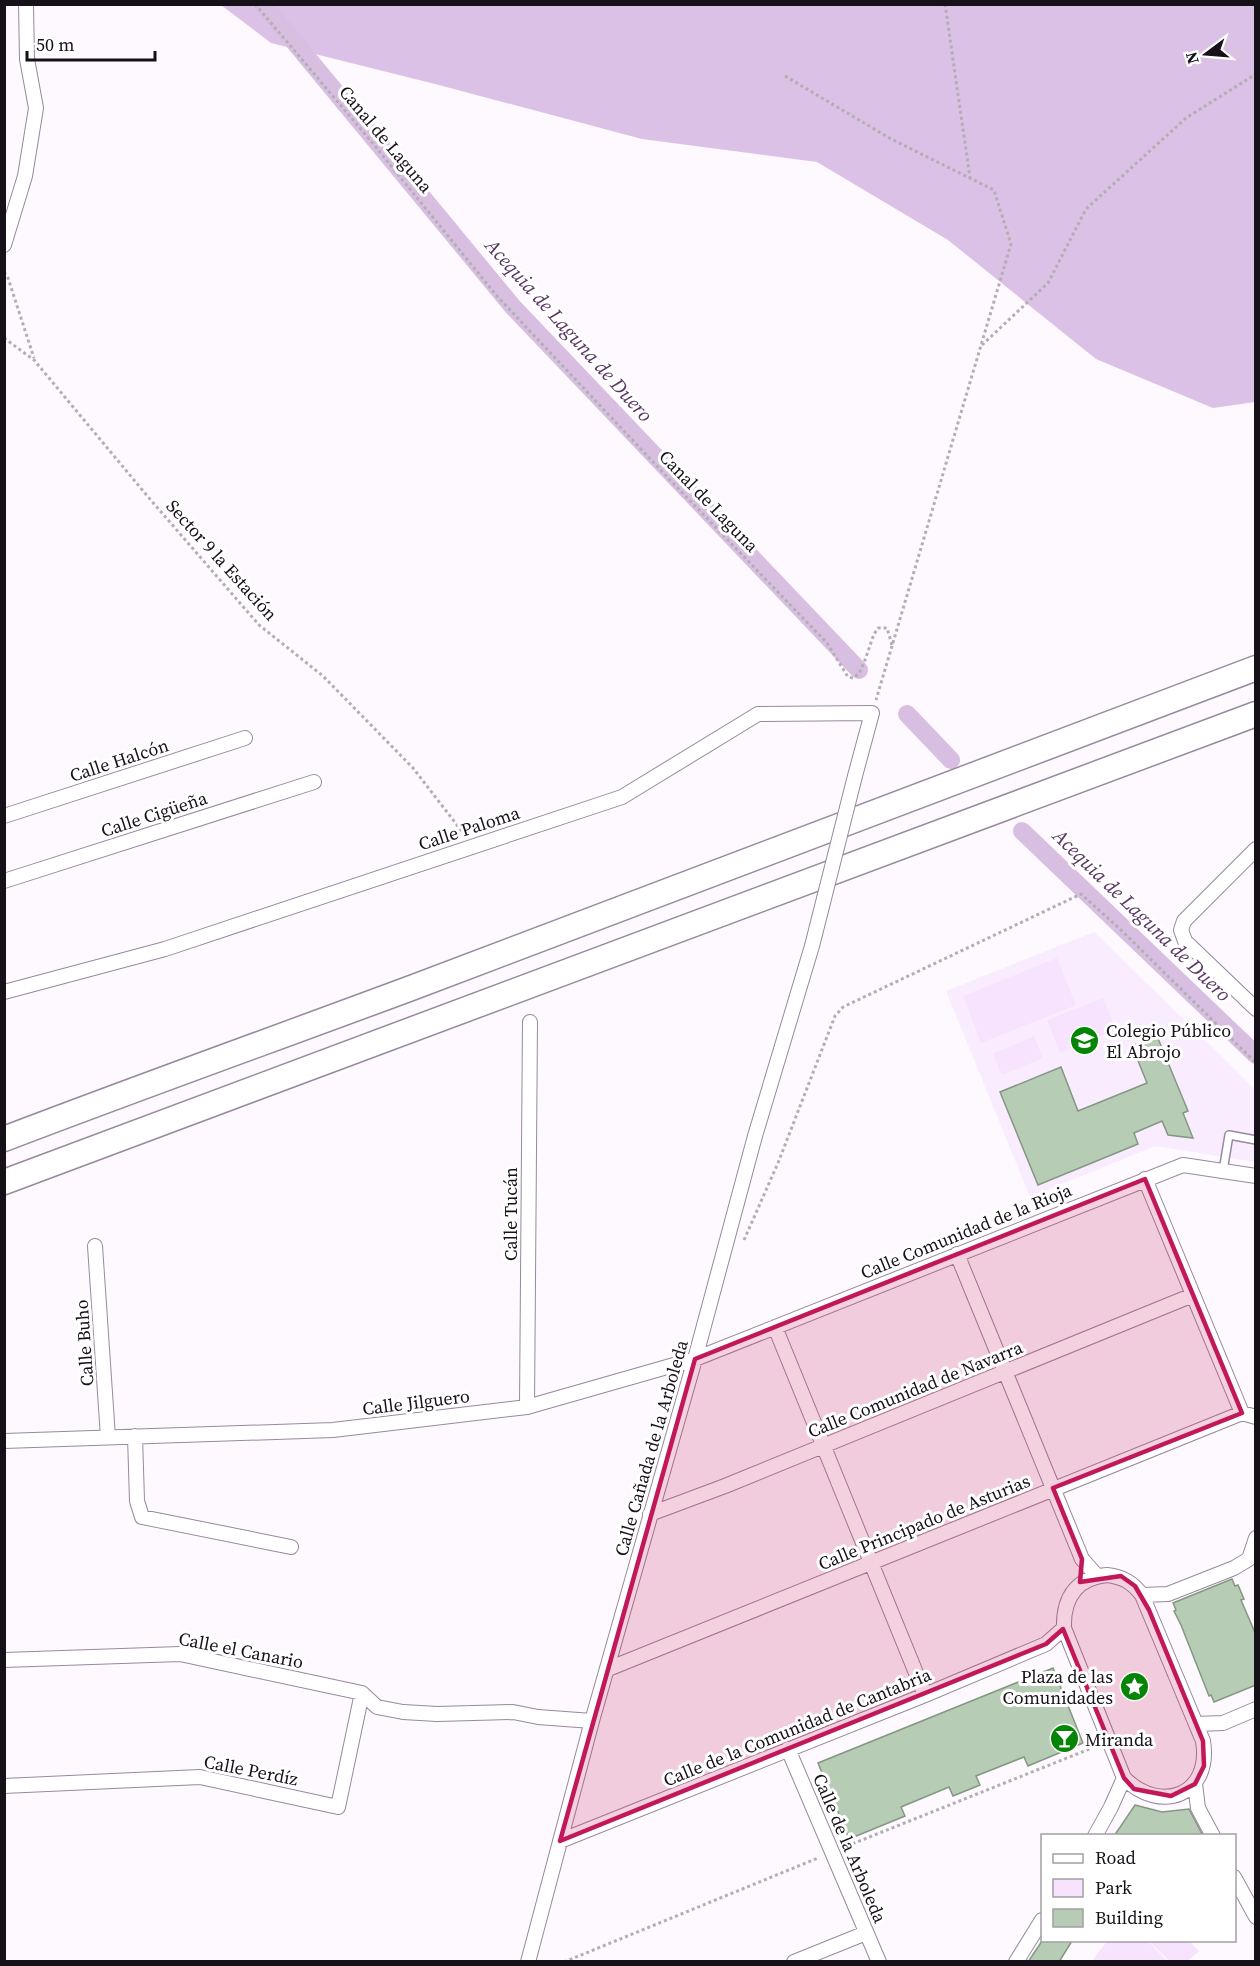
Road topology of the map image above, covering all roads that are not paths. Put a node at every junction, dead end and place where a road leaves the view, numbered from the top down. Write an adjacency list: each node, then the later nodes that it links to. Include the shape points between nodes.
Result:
1 (26, 4): 2 (street, via 27,59 36,108 26,176)
2 (6, 236)
3 (1256, 668): 14 (highway)
4 (872, 713): 11 (street, Calle Paloma, via 758,714 622,797 165,949); 24 (street, Calle Cañada de la Arboleda, bridge, via 812,946 755,1136)
5 (1256, 714): 19 (highway)
6 (245, 738): 8 (street, Calle Halcón)
7 (314, 782): 10 (street, Calle Cigüeña)
8 (4, 816)
9 (1256, 849): 12 (street, via 1184,921 1180,930 1185,941)
10 (4, 881)
11 (4, 992)
12 (1256, 1008)
13 (530, 1022): 26 (street, Calle Tucán)
14 (4, 1139)
15 (1256, 1140): 16 (lane, via 1229,1135)
16 (1223, 1171): 17 (street, Calle Comunidad de la Rioja); 18 (street, Calle Comunidad de la Rioja, via 1183,1165)
17 (1256, 1176)
18 (1145, 1179): 21 (street, Calle Comunidad de la Rioja); 22 (street)
19 (4, 1182)
20 (95, 1246): 29 (street, Calle Buho)
21 (957, 1254): 23 (street, Calle Comunidad de la Rioja); 25 (street)
22 (1193, 1295): 25 (street, Calle Comunidad de Navarra); 27 (street)
23 (775, 1327): 24 (street, Calle Comunidad de la Rioja); 31 (street)
24 (695, 1359): 26 (street, Calle Jilguero); 33 (street, Calle Cañada de la Arboleda)
25 (1005, 1371): 31 (street, Calle Comunidad de Navarra); 32 (street)
26 (527, 1407): 28 (street, Calle Jilguero, via 333,1430)
27 (1249, 1415): 32 (street, Calle Principado de Asturias)
28 (135, 1436): 29 (street, Calle Jilguero); 35 (street, via 137,1501 142,1517)
29 (108, 1437): 30 (street, Calle Jilguero)
30 (4, 1441)
31 (822, 1446): 33 (street, Calle Comunidad de Navarra); 37 (street)
32 (1053, 1488): 36 (street); 37 (street, Calle Principado de Asturias)
33 (650, 1514): 47 (street, Calle Cañada de la Arboleda)
34 (1256, 1538): 40 (street, via 1249,1559)
35 (291, 1547)
36 (1082, 1559): 38 (street); 39 (street)
37 (873, 1563): 47 (street, Calle Principado de Asturias); 49 (street)
38 (1097, 1576): 39 (street); 41 (street, via 1121,1576)
39 (1080, 1584): 43 (street, via 1063,1614)
40 (1168, 1594): 41 (street); 42 (street)
41 (1142, 1595): 42 (street)
42 (1149, 1610): 53 (street)
43 (1064, 1628): 44 (street, Calle de la Comunidad de Cantabria); 45 (street)
44 (1046, 1644): 45 (street, Calle de la Comunidad de Cantabria); 49 (street, Calle de la Comunidad de Cantabria)
45 (1069, 1644): 56 (street)
46 (4, 1660): 48 (street, Calle el Canario, via 180,1654)
47 (608, 1669): 51 (street, Calle Cañada de la Arboleda)
48 (362, 1693): 51 (street, via 377,1707 403,1712 513,1712); 58 (street, Calle Perdíz, via 338,1807 200,1777)
49 (925, 1695): 55 (street, Calle de la Comunidad de Cantabria)
50 (1256, 1709): 52 (street)
51 (592, 1721): 65 (street, Calle Cañada de la Arboleda)
52 (1223, 1723): 53 (street); 54 (street)
53 (1196, 1724): 54 (street)
54 (1203, 1741): 57 (street, via 1204,1766)
55 (788, 1749): 65 (street, Calle de la Comunidad de Cantabria); 69 (street, Calle de la Arboleda)
56 (1124, 1778): 59 (street); 61 (street)
57 (1195, 1784): 60 (street); 62 (street)
58 (4, 1786)
59 (1134, 1789): 60 (street, via 1157,1797); 61 (street)
60 (1179, 1794): 62 (street)
61 (1111, 1807): 63 (street)
62 (1198, 1808): 64 (street)
63 (1096, 1834)
64 (1212, 1834)
65 (560, 1841): 70 (street, Calle Cañada de la Arboleda)
66 (1236, 1881): 67 (street)
67 (1256, 1917)
68 (1041, 1922): 73 (street)
69 (866, 1933): 71 (street); 72 (street, Calle de la Arboleda)
70 (528, 1962)
71 (794, 1962)
72 (879, 1962)
73 (1016, 1962)

